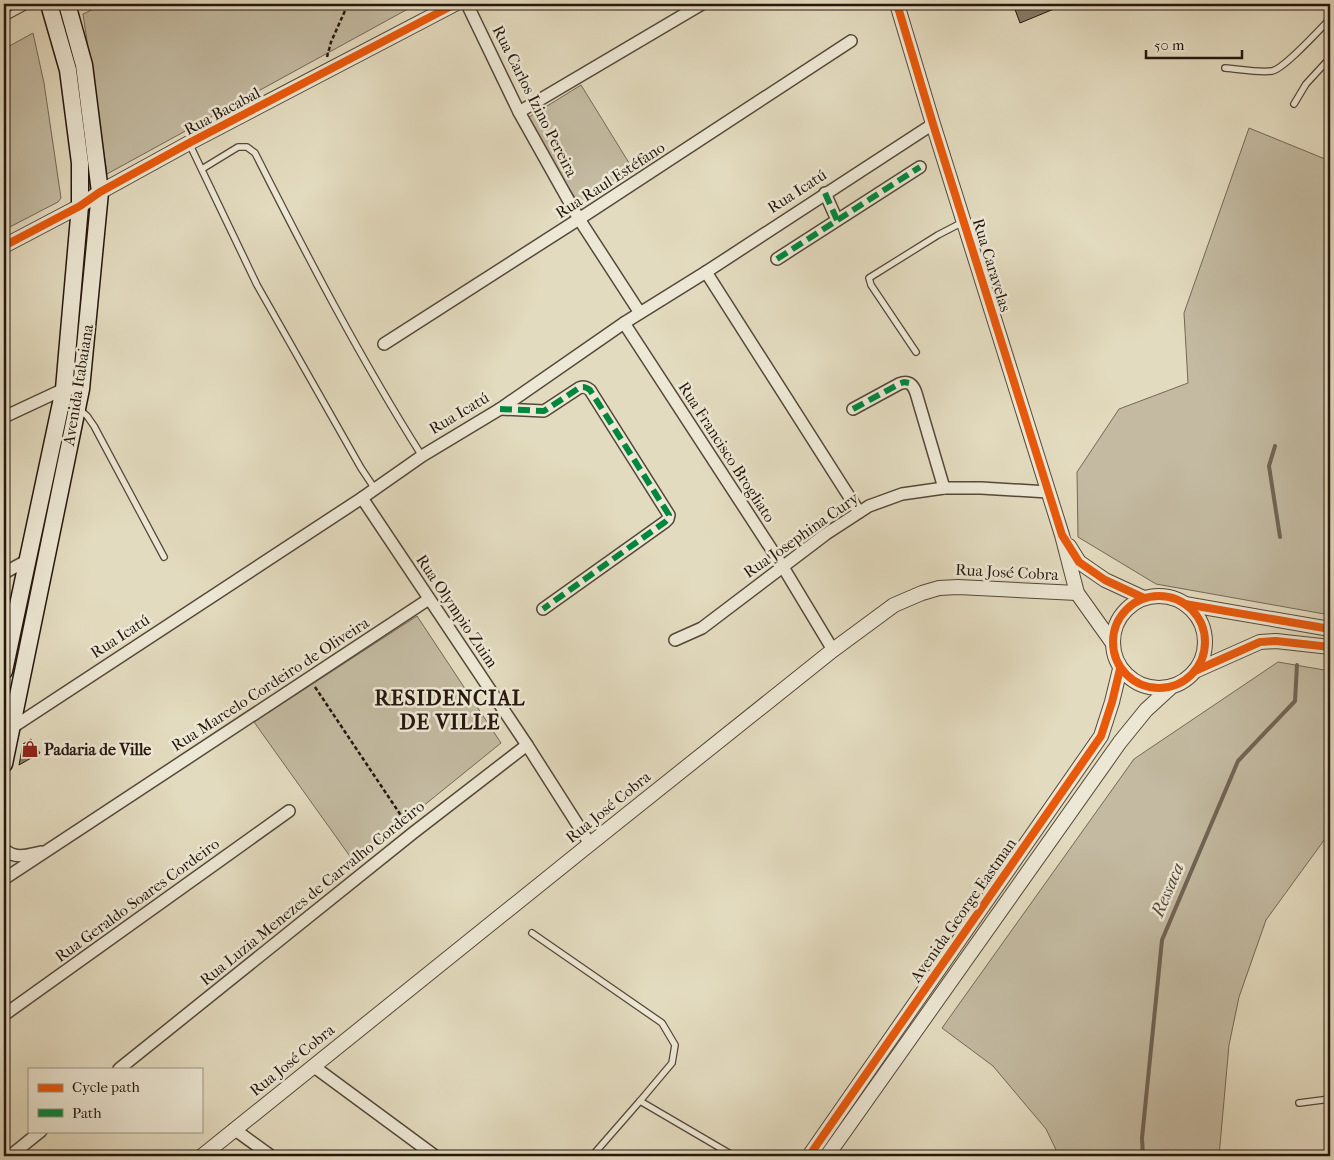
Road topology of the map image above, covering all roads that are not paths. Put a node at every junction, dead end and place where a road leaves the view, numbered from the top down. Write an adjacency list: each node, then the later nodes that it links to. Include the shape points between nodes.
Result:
1 (30, 4): 8 (lane)
2 (48, 4): 21 (main road, Avenida Itabaiana, via 68,70 80,163)
3 (68, 4): 19 (main road, Avenida Itabaiana, via 84,65)
4 (455, 4): 16 (street, Rua Bacabal)
5 (467, 4): 14 (street, Rua Carlos Izino Pereira)
6 (702, 4): 14 (street)
7 (897, 4): 15 (street, Rua Caravelas)
8 (4, 18)
9 (1330, 19): 12 (lane, via 1275,71)
10 (851, 41): 22 (street, Rua Raul Estéfano)
11 (1330, 58): 13 (lane, via 1306,84)
12 (1225, 68)
13 (1294, 104)
14 (519, 112): 22 (street, Rua Carlos Izino Pereira)
15 (933, 124): 20 (street, Rua Icatú); 24 (street, Rua Caravelas)
16 (189, 143): 18 (lane); 19 (street, Rua Bacabal)
17 (920, 167): 23 (street)
18 (202, 169): 38 (lane, via 238,147 247,147 255,153 305,252); 40 (lane, via 257,285)
19 (100, 192): 21 (street, Rua Bacabal); 32 (main road, Avenida Itabaiana)
20 (825, 193): 23 (street); 27 (street, Rua Icatú)
21 (80, 206): 25 (street, Rua Bacabal); 33 (main road, Avenida Itabaiana)
22 (579, 219): 28 (street, Rua Carlos Izino Pereira); 30 (street, Rua Raul Estéfano)
23 (837, 220): 26 (street)
24 (964, 221): 31 (lane, via 869,278); 41 (street, Rua Caravelas)
25 (4, 246)
26 (777, 258)
27 (706, 272): 28 (street, Rua Icatú); 43 (street)
28 (640, 313): 29 (street, Rua Icatú)
29 (624, 323): 35 (street, Rua Icatú); 47 (street, Rua Francisco Brogliato)
30 (384, 344)
31 (916, 352)
32 (81, 388): 33 (street); 34 (main road, Avenida Itabaiana)
33 (64, 389): 37 (street); 46 (main road, Avenida Itabaiana)
34 (77, 407): 45 (lane, via 94,426); 63 (main road, Avenida Itabaiana)
35 (500, 409): 38 (street, Rua Icatú); 53 (street, via 544,411 579,388 586,387 669,515 665,522)
36 (853, 409): 39 (street, via 904,382 914,387)
37 (4, 417)
38 (422, 456): 40 (street, Rua Icatú)
39 (944, 488): 41 (street, Rua Josephina Cury); 43 (street, Rua Josephina Cury, via 902,494)
40 (375, 489): 42 (street, Rua Icatú)
41 (1048, 492): 44 (street, Rua Caravelas)
42 (362, 498): 51 (street, Rua Olympio Zuim); 63 (street, Rua Icatú)
43 (859, 512): 47 (street, Rua Josephina Cury)
44 (1062, 535): 49 (street); 50 (street, via 1079,562 1105,580)
45 (164, 557)
46 (28, 560): 48 (street); 61 (main road, Avenida Itabaiana)
47 (783, 567): 55 (street, Rua Josephina Cury, via 702,628); 58 (street, Rua Francisco Brogliato)
48 (4, 573)
49 (1077, 594): 56 (street); 58 (street, Rua José Cobra, via 939,588 894,605)
50 (1144, 598): 52 (street, via 1172,598); 56 (street, via 1121,614 1114,627)
51 (428, 599): 64 (street, Rua Olympio Zuim); 69 (street, Rua Marcelo Cordeiro de Oliveira)
52 (1185, 604): 54 (street); 60 (street, via 1203,627 1205,642)
53 (543, 609)
54 (1330, 629)
55 (675, 640)
56 (1112, 642): 59 (street)
57 (1330, 647): 60 (street, via 1260,642)
58 (833, 650): 67 (street, Rua José Cobra)
59 (1120, 669): 62 (street, via 1142,686); 88 (street, Avenida George Eastman, via 1101,736)
60 (1197, 670): 62 (street)
61 (4, 671)
62 (1170, 688): 89 (street, Avenida George Eastman, via 1146,710 1120,742)
63 (7, 731): 65 (main road, Avenida Itabaiana)
64 (527, 745): 67 (street, Rua Olympio Zuim); 76 (street, Rua Luzia Menezes de Carvalho Cordeiro)
65 (4, 764)
66 (289, 811): 72 (street, Rua Geraldo Soares Cordeiro)
67 (590, 844): 75 (street, Rua José Cobra)
68 (4, 849): 69 (street, via 16,856)
69 (48, 850): 70 (street, Rua Marcelo Cordeiro de Oliveira)
70 (4, 879)
71 (532, 933): 78 (lane, via 662,1023 675,1045 672,1063)
72 (18, 1004): 73 (street); 74 (street, Rua Geraldo Soares Cordeiro)
73 (4, 1008)
74 (4, 1015)
75 (313, 1066): 80 (street, Rua José Cobra); 85 (street)
76 (120, 1068)
77 (1330, 1099): 79 (lane)
78 (640, 1101): 86 (lane); 87 (lane)
79 (1299, 1103)
80 (234, 1130): 83 (street, Rua José Cobra); 84 (street)
81 (40, 1132): 82 (street)
82 (10, 1156)
83 (202, 1156)
84 (271, 1156)
85 (435, 1156)
86 (592, 1156)
87 (734, 1156)
88 (809, 1156)
89 (827, 1156)

